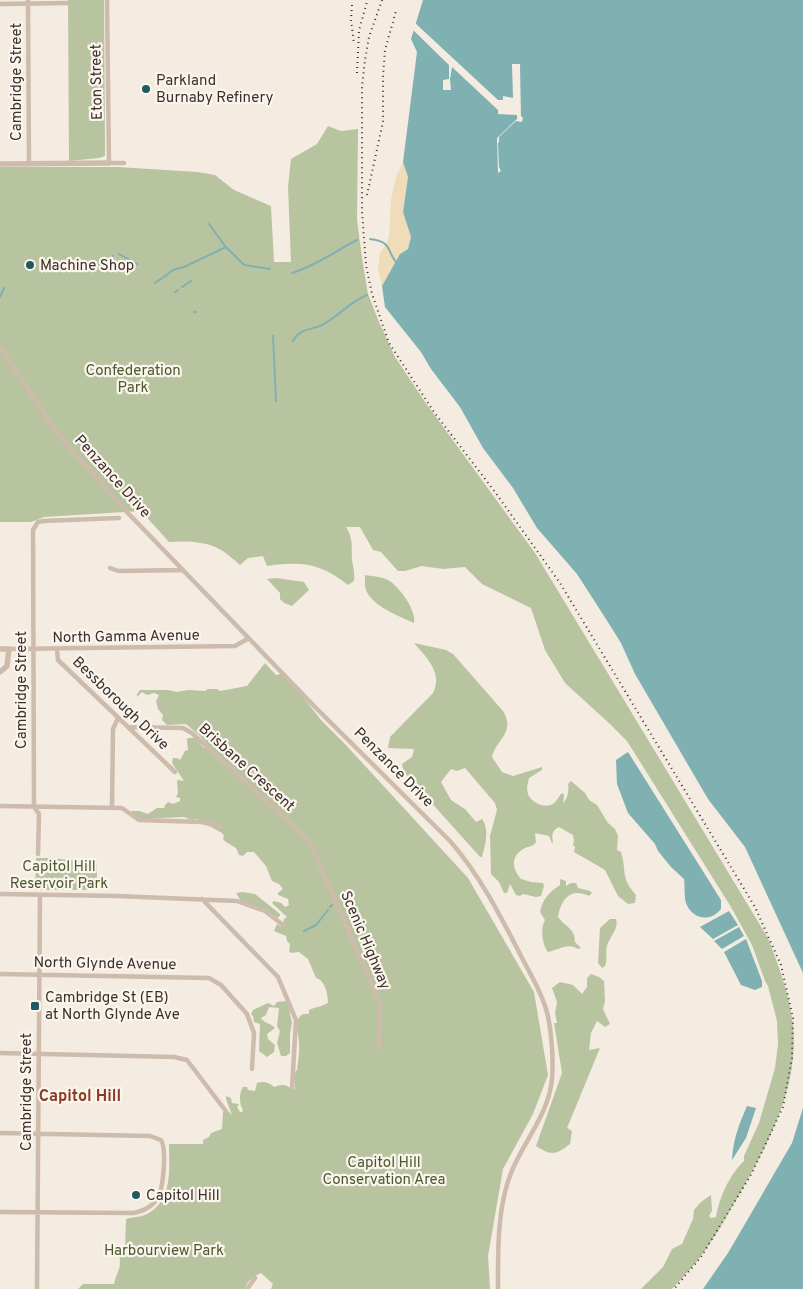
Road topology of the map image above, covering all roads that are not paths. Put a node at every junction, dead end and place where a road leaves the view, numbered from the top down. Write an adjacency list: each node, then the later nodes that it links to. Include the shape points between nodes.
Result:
1 (107, 0): 5 (street, Eton Street)
2 (28, 2): 3 (street); 4 (street); 8 (street, Cambridge Street)
3 (68, 3)
4 (0, 4)
5 (109, 163): 6 (street); 8 (street)
6 (124, 163)
7 (0, 164): 8 (street)
8 (29, 164)
9 (0, 347): 12 (street, Penzance Drive, via 57,433)
10 (118, 518): 16 (street, Cambridge Street, via 43,520 34,525)
11 (110, 568): 12 (street, via 118,572)
12 (183, 570): 13 (street, Penzance Drive)
13 (249, 638): 17 (street, North Gamma Avenue, via 234,646); 47 (street, Penzance Drive, via 465,858 540,993 546,1010 553,1078 548,1100 506,1186)
14 (0, 649): 15 (street, North Gamma Avenue)
15 (9, 649): 16 (street, North Gamma Avenue); 18 (street, via 8,663)
16 (33, 649): 17 (street, North Gamma Avenue); 23 (street, Cambridge Street)
17 (57, 650): 19 (street, Bessborough Drive, via 58,660)
18 (0, 672)
19 (118, 718): 20 (street, Bessborough Drive); 24 (street, via 113,729)
20 (128, 727): 21 (street, Bessborough Drive); 26 (street, Brisbane Crescent, via 183,728 192,733)
21 (175, 772)
22 (0, 806): 23 (street)
23 (34, 806): 24 (street); 27 (street, Cambridge Street, via 39,814)
24 (112, 808): 25 (street, via 122,808 139,820 202,822)
25 (221, 827)
26 (311, 845): 34 (street, Scenic Highway, via 380,1004)
27 (38, 854)
28 (0, 894): 29 (street)
29 (40, 895): 30 (street); 33 (street, Cambridge Street)
30 (201, 899): 31 (street, via 237,900 265,911); 38 (street, via 278,977 296,1020)
31 (283, 925)
32 (0, 974): 33 (street, North Glynde Avenue)
33 (40, 975): 36 (street, Cambridge Street); 37 (street, North Glynde Avenue, via 209,978 221,985 247,1014 254,1033)
34 (379, 1048)
35 (0, 1054): 36 (street)
36 (39, 1054): 39 (street, via 174,1056 188,1060); 41 (street, Cambridge Street)
37 (252, 1069)
38 (292, 1088)
39 (225, 1110)
40 (0, 1133): 41 (street)
41 (38, 1134): 43 (street, Cambridge Street); 43 (street, via 150,1136 161,1140 164,1148 162,1188 148,1208 138,1212)
42 (0, 1212): 43 (street)
43 (38, 1212): 45 (street, Cambridge Street)
44 (255, 1278): 46 (street)
45 (37, 1289)
46 (247, 1289)
47 (498, 1289)

